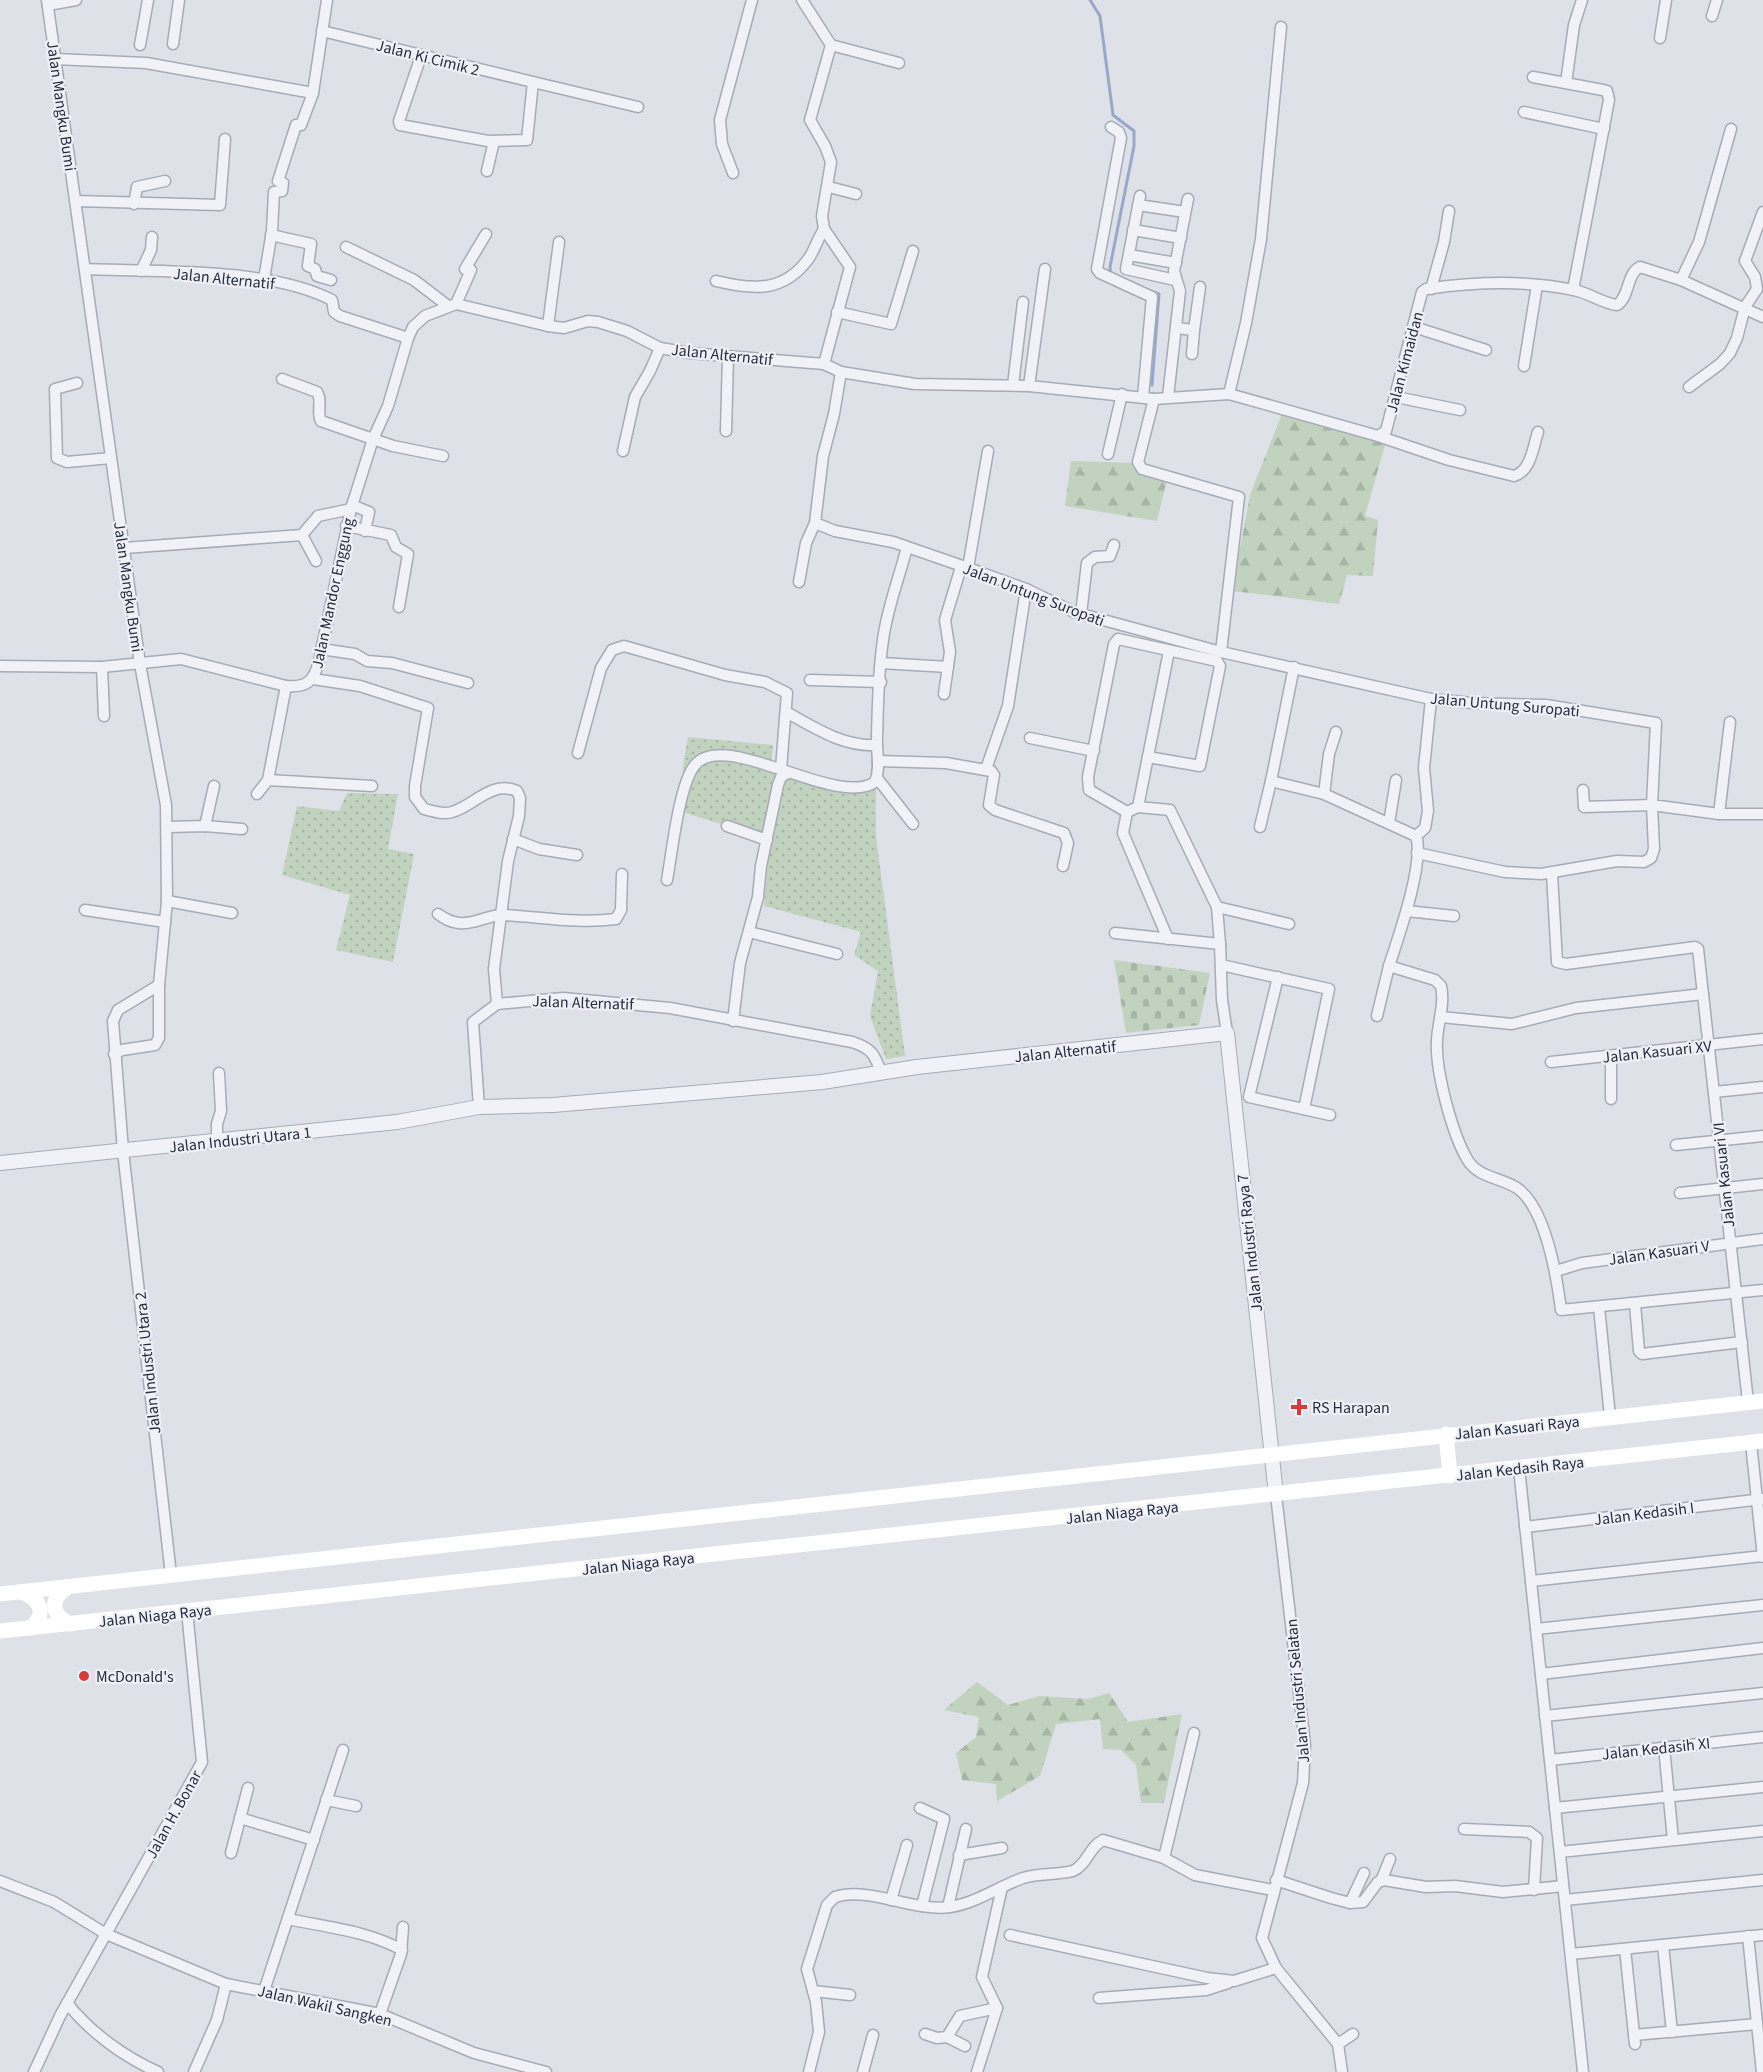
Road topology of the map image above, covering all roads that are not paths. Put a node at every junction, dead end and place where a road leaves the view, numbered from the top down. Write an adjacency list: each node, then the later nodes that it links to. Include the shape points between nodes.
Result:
1 (76, 0): 10 (street)
2 (148, 0): 16 (street)
3 (179, 0): 15 (street)
4 (327, 0): 13 (street)
5 (752, 0): 33 (street, via 720,120 722,144)
6 (802, 0): 17 (street)
7 (1582, 0): 23 (street, via 1574,25)
8 (1666, 0): 14 (street)
9 (1717, 0): 11 (street)
10 (47, 3): 19 (street, Jalan Mangku Bumi)
11 (1712, 16)
12 (1281, 27): 89 (street, via 1260,239)
13 (322, 31): 18 (street, Jalan Ki Cimik 2); 24 (street)
14 (1660, 38)
15 (173, 44)
16 (140, 45)
17 (831, 45): 20 (street); 35 (street, via 810,120 830,158)
18 (421, 56): 22 (street, Jalan Ki Cimik 2); 31 (street, via 400,125)
19 (55, 59): 24 (street, via 146,63); 38 (street, Jalan Mangku Bumi)
20 (899, 63)
21 (1533, 77): 23 (street)
22 (533, 82): 25 (street, Jalan Ki Cimik 2); 31 (street, via 527,140)
23 (1566, 83): 28 (street, via 1607,92)
24 (313, 93): 46 (street, via 284,156 278,181 283,183 282,191 274,192 272,202)
25 (638, 107)
26 (1524, 112): 28 (street)
27 (1111, 127): 92 (street, via 1121,138 1097,269 1152,297)
28 (1604, 129): 65 (street)
29 (1731, 129): 60 (street, via 1699,242)
30 (225, 139): 39 (street, via 220,205)
31 (494, 141): 32 (street)
32 (487, 171)
33 (733, 173)
34 (165, 181): 39 (street, via 137,187)
35 (829, 187): 36 (street); 43 (street, via 822,216)
36 (856, 194)
37 (1188, 199): 41 (street)
38 (76, 201): 39 (street); 54 (street, Jalan Mangku Bumi)
39 (134, 204)
40 (1449, 211): 64 (street)
41 (1185, 212): 44 (street, via 1139,201); 48 (street)
42 (1763, 212): 68 (street, via 1745,254 1757,289)
43 (824, 229): 61 (street, via 804,264 779,283 749,288); 69 (street, via 850,267)
44 (1133, 230): 48 (street); 52 (street)
45 (486, 234): 67 (street, via 465,269 471,270)
46 (271, 235): 57 (street); 58 (street, via 311,244 308,266 315,268 317,276)
47 (152, 237): 56 (street)
48 (1181, 238): 53 (street)
49 (560, 242): 71 (street)
50 (346, 247): 67 (street, via 414,280)
51 (914, 251): 69 (street, via 891,324)
52 (1129, 255): 53 (street); 59 (street, via 1125,273)
53 (1176, 263): 59 (street)
54 (86, 269): 56 (street, Jalan Alternatif); 102 (street, Jalan Mangku Bumi)
55 (1045, 269): 86 (street)
56 (141, 271): 57 (street, Jalan Alternatif)
57 (264, 279): 75 (street, Jalan Alternatif, via 313,291 332,300 339,316)
58 (331, 280)
59 (1175, 280): 73 (street, via 1180,291)
60 (1681, 280): 65 (street, via 1640,267 1634,271 1624,298 1617,305); 68 (street)
61 (716, 281)
62 (1537, 285): 64 (street, via 1503,283); 65 (street); 81 (street)
63 (1200, 286): 74 (street)
64 (1431, 289): 72 (street, Jalan Kimaidan, via 1422,292)
65 (1573, 290)
66 (1023, 302): 85 (street)
67 (452, 305): 71 (street, Jalan Alternatif); 75 (street, via 419,320)
68 (1745, 307): 70 (street); 87 (street, via 1730,352)
69 (837, 312): 80 (street)
70 (1763, 316)
71 (548, 326): 76 (street, Jalan Alternatif, via 564,328 598,322)
72 (1414, 327): 77 (street); 91 (street, Jalan Kimaidan)
73 (1176, 328): 74 (street); 90 (street)
74 (1194, 330): 78 (street)
75 (408, 338): 97 (street, Jalan Mandor Enggung, via 388,406)
76 (660, 348): 79 (street, Jalan Alternatif); 98 (street, via 635,397)
77 (1486, 350)
78 (1192, 354)
79 (728, 357): 80 (street, Jalan Alternatif); 94 (street)
80 (824, 364): 82 (street)
81 (1524, 366)
82 (841, 372): 85 (street, via 915,384); 104 (street, via 823,456)
83 (282, 379): 97 (street, via 317,392 321,421)
84 (77, 383): 102 (street, via 55,389 57,458 67,462)
85 (1013, 385): 86 (street)
86 (1029, 386): 88 (street)
87 (1689, 387)
88 (1122, 394): 92 (street); 100 (street)
89 (1229, 394): 90 (street); 96 (street)
90 (1168, 397): 92 (street)
91 (1396, 397): 93 (street); 96 (street, Jalan Kimaidan, via 1386,431)
92 (1148, 398): 119 (street, via 1138,462 1142,469 1237,494 1240,499)
93 (1460, 410)
94 (726, 431)
95 (1538, 432): 96 (street, via 1527,467 1514,476)
96 (1378, 436)
97 (373, 439): 101 (street); 103 (street, Jalan Mandor Enggung)
98 (623, 451)
99 (988, 451): 112 (street)
100 (1108, 454)
101 (443, 456)
102 (111, 458): 110 (street, Jalan Mangku Bumi)
103 (351, 507): 105 (street, Jalan Mandor Enggung); 106 (street, via 368,510); 107 (street, via 318,516)
104 (815, 523): 109 (street, Jalan Untung Suropati); 113 (street, via 806,543)
105 (346, 526): 106 (street); 117 (street, Jalan Mandor Enggung)
106 (365, 531): 115 (street, via 391,535 396,547 408,554)
107 (302, 535): 110 (street); 111 (street)
108 (1114, 545): 116 (street, via 1110,556 1095,557 1087,563)
109 (907, 547): 112 (street, Jalan Untung Suropati); 120 (street, via 887,606)
110 (124, 548): 121 (street, Jalan Mangku Bumi)
111 (316, 561)
112 (965, 567): 114 (street, Jalan Untung Suropati); 124 (street, via 945,621 950,643)
113 (799, 582)
114 (1026, 589): 116 (street, Jalan Untung Suropati); 143 (street, via 1008,706)
115 (399, 607)
116 (1081, 614): 119 (street, Jalan Untung Suropati)
117 (321, 650): 126 (street, Jalan Mandor Enggung); 129 (street, via 355,654)
118 (1168, 651): 139 (street, via 1115,641); 141 (street); 141 (street, via 1217,661 1221,667 1200,766)
119 (1221, 652): 125 (street, Jalan Untung Suropati)
120 (881, 663): 124 (street); 128 (street)
121 (140, 664): 123 (street); 130 (street, via 185,660); 163 (street, Jalan Mangku Bumi)
122 (0, 666): 123 (street)
123 (102, 667): 134 (street)
124 (948, 667): 131 (street)
125 (1294, 667): 132 (street, Jalan Untung Suropati); 148 (street)
126 (313, 678): 130 (street, Jalan Mandor Enggung, via 302,687); 167 (street, via 360,686 428,708 415,786 419,804 424,809 451,813 490,791 512,789 520,798)
127 (810, 681): 128 (street)
128 (881, 682): 138 (street)
129 (468, 683)
130 (286, 686): 146 (street)
131 (944, 694)
132 (1431, 699): 154 (street, Jalan Untung Suropati, via 1546,705 1656,723); 166 (street, via 1424,768 1428,811 1425,828)
133 (786, 712): 138 (street, via 837,739 862,746); 140 (street, via 787,693 775,685 618,647 601,668); 144 (street)
134 (104, 716)
135 (1730, 722): 157 (street)
136 (1336, 732): 153 (street)
137 (1030, 738): 139 (street)
138 (877, 745): 142 (street)
139 (1094, 751): 156 (street, via 1089,789)
140 (578, 753)
141 (1149, 757): 155 (street)
142 (878, 760): 143 (street); 145 (street)
143 (986, 769): 171 (street, via 994,775 989,796 991,808 1066,835)
144 (784, 771): 145 (street, via 861,788); 168 (street); 174 (street, via 730,757 710,757 696,763 686,781)
145 (877, 778): 160 (street)
146 (268, 780): 150 (street); 152 (street)
147 (1396, 780): 159 (street)
148 (1271, 781): 153 (street); 164 (street)
149 (214, 786): 161 (street)
150 (372, 786)
151 (1583, 790): 154 (street, via 1584,807)
152 (257, 794)
153 (1324, 794): 159 (street)
154 (1652, 805): 157 (street); 173 (street, via 1651,858 1644,862 1589,864)
155 (1138, 807): 156 (street); 176 (street, via 1172,811)
156 (1127, 812): 187 (street, via 1123,833)
157 (1719, 814): 158 (street)
158 (1763, 814)
159 (1389, 823): 166 (street)
160 (914, 824)
161 (205, 826): 163 (street); 165 (street)
162 (727, 826): 168 (street)
163 (168, 827): 175 (street, Jalan Mangku Bumi)
164 (1260, 827)
165 (242, 829)
166 (1416, 836): 169 (street)
167 (513, 838): 170 (street, via 539,849); 181 (street)
168 (767, 840): 185 (street)
169 (1418, 853): 173 (street, via 1505,872); 178 (street)
170 (577, 855)
171 (1063, 866)
172 (622, 874): 181 (street, via 621,910 616,919 569,921)
173 (1552, 874): 194 (street, Jalan Kasuari VI, via 1557,962 1695,947)
174 (667, 880)
175 (167, 902): 179 (street); 183 (street, Jalan Mangku Bumi)
176 (1217, 907): 184 (street); 188 (street)
177 (85, 910): 183 (street)
178 (1407, 911): 182 (street); 191 (street)
179 (232, 913)
180 (438, 914): 181 (street, via 447,921 460,923)
181 (503, 915): 195 (street, via 494,969)
182 (1454, 916)
183 (165, 922): 193 (street, Jalan Mangku Bumi)
184 (1289, 924)
185 (749, 932): 189 (street); 198 (street, via 740,963)
186 (1115, 933): 187 (street)
187 (1168, 939): 188 (street)
188 (1220, 944): 190 (street)
189 (837, 954)
190 (1221, 965): 192 (street); 199 (street)
191 (1389, 966): 196 (street); 197 (street, via 1439,982)
192 (1278, 977): 211 (street, via 1324,986 1330,993); 211 (street, via 1249,1097)
193 (159, 985): 202 (street, via 115,1013); 202 (street, Jalan Mangku Bumi, via 155,1045)
194 (1703, 994): 197 (street, via 1576,1008 1512,1024); 201 (street, Jalan Kasuari VI)
195 (496, 1004): 198 (street, Jalan Alternatif, via 563,998 670,1008); 210 (street, via 472,1024)
196 (1377, 1016)
197 (1441, 1017): 224 (street, via 1437,1069 1463,1150 1474,1168 1525,1194)
198 (733, 1021): 206 (street, Jalan Alternatif, via 864,1046 876,1055)
199 (1227, 1033): 206 (street, Jalan Alternatif); 234 (street, Jalan Industri Raya 7)
200 (1763, 1039): 201 (street, Jalan Kasuari XV)
201 (1709, 1045): 203 (street, Jalan Kasuari XV); 208 (street, Jalan Kasuari VI)
202 (114, 1054): 217 (street)
203 (1611, 1056): 204 (street, Jalan Kasuari XV); 209 (street)
204 (1551, 1062)
205 (219, 1072): 215 (street, via 221,1111)
206 (880, 1073): 210 (street, Jalan Alternatif, via 822,1082 553,1105)
207 (1763, 1087): 208 (street)
208 (1714, 1092): 214 (street, Jalan Kasuari VI)
209 (1611, 1100)
210 (479, 1107): 215 (street, Jalan Industri Utara 1, via 397,1122)
211 (1304, 1110): 212 (street)
212 (1330, 1115)
213 (1763, 1136): 214 (street)
214 (1719, 1140): 216 (street); 220 (street, Jalan Kasuari VI)
215 (217, 1141): 217 (street, Jalan Industri Utara 1)
216 (1676, 1145)
217 (123, 1150): 218 (street, Jalan Industri Utara 1); 241 (street, Jalan Industri Utara 2)
218 (0, 1163)
219 (1763, 1184): 220 (street)
220 (1725, 1188): 221 (street); 223 (street, Jalan Kasuari VI)
221 (1680, 1193)
222 (1763, 1239): 223 (street, Jalan Kasuari V)
223 (1731, 1242): 224 (street, Jalan Kasuari V, via 1582,1263); 226 (street, Jalan Kasuari VI)
224 (1556, 1271): 228 (street, via 1562,1310)
225 (1763, 1290): 226 (street)
226 (1736, 1293): 227 (street); 229 (street, Jalan Kasuari VI)
227 (1635, 1304): 228 (street); 229 (street, via 1642,1354)
228 (1599, 1307): 231 (street)
229 (1742, 1342): 230 (street, Jalan Kasuari VI)
230 (1756, 1401): 231 (main road, Jalan Kasuari Raya)
231 (1610, 1417): 232 (main road, Jalan Kasuari Raya)
232 (1446, 1434): 234 (main road, Jalan Kasuari Raya); 236 (main road)
233 (1757, 1442): 235 (main road, Jalan Kedasih Raya); 238 (street)
234 (1271, 1453): 237 (street, Jalan Industri Raya 7); 241 (main road)
235 (1519, 1468): 236 (main road, Jalan Kedasih Raya); 239 (street)
236 (1450, 1476): 237 (main road, Jalan Kedasih Raya)
237 (1276, 1495): 247 (main road, Jalan Niaga Raya); 285 (street, Jalan Industri Selatan, via 1305,1745 1303,1784)
238 (1760, 1499): 239 (street, Jalan Kedasih I); 240 (street)
239 (1525, 1527): 242 (street)
240 (1763, 1556): 242 (street)
241 (171, 1575): 243 (main road)
242 (1531, 1581): 250 (street)
243 (68, 1587): 244 (main road); 248 (main road, via 58,1593 54,1611)
244 (22, 1592): 245 (main road); 249 (main road, via 39,1603 41,1612)
245 (0, 1594)
246 (1763, 1605): 250 (street)
247 (187, 1611): 248 (main road, Jalan Niaga Raya); 296 (street, Jalan H. Bonar, via 201,1762)
248 (70, 1624): 249 (main road, Jalan Niaga Raya)
249 (31, 1628): 251 (main road, Jalan Niaga Raya)
250 (1536, 1629): 253 (street)
251 (0, 1631)
252 (1763, 1648): 253 (street)
253 (1540, 1674): 255 (street)
254 (1763, 1692): 255 (street)
255 (1545, 1716): 260 (street)
256 (1194, 1733): 279 (street)
257 (1763, 1737): 258 (street, Jalan Kedasih XI)
258 (1664, 1748): 260 (street, Jalan Kedasih XI); 263 (street)
259 (343, 1750): 264 (street)
260 (1550, 1760): 267 (street)
261 (1763, 1787): 263 (street)
262 (248, 1788): 268 (street)
263 (1669, 1796): 267 (street); 273 (street)
264 (327, 1800): 265 (street); 272 (street)
265 (356, 1806)
266 (920, 1808): 292 (street, via 944,1819)
267 (1555, 1808): 276 (street)
268 (240, 1818): 272 (street); 277 (street)
269 (966, 1829): 278 (street)
270 (1464, 1829): 288 (street, via 1529,1832 1537,1838)
271 (1763, 1831): 273 (street)
272 (314, 1840): 294 (street)
273 (1673, 1840): 276 (street)
274 (907, 1845): 289 (street)
275 (1002, 1848): 278 (street)
276 (1560, 1852): 286 (street)
277 (231, 1853)
278 (960, 1855): 293 (street)
279 (1164, 1858): 285 (street, via 1195,1875); 287 (street, via 1103,1840 1073,1871 1026,1877)
280 (1390, 1859): 284 (street)
281 (1364, 1874): 291 (street)
282 (1763, 1880): 290 (street)
283 (0, 1881): 296 (street, Jalan Wakil Sangken, via 54,1902)
284 (1381, 1881): 288 (street, via 1503,1892); 291 (street, via 1363,1902)
285 (1275, 1885): 291 (street); 304 (street, Jalan Industri Selatan, via 1262,1938)
286 (1563, 1886): 288 (street); 290 (street)
287 (1002, 1887): 293 (street, via 968,1903); 312 (street, via 982,1977)
288 (1534, 1890)
289 (891, 1900): 292 (street); 308 (street, via 840,1895 827,1905 807,1969)
290 (1565, 1900): 303 (street)
291 (1350, 1903)
292 (922, 1906): 293 (street)
293 (948, 1907)
294 (288, 1919): 302 (street, via 346,1931); 307 (street)
295 (403, 1928): 302 (street)
296 (106, 1934): 306 (street, Jalan Wakil Sangken); 311 (street, Jalan H. Bonar)
297 (1010, 1935): 305 (street, via 1174,1973)
298 (1763, 1935): 299 (street)
299 (1748, 1936): 300 (street); 314 (street)
300 (1663, 1945): 301 (street); 315 (street)
301 (1625, 1949): 303 (street); 315 (street, via 1635,2039)
302 (402, 1950): 313 (street)
303 (1571, 1954): 330 (street)
304 (1276, 1968): 305 (street); 320 (street, Jalan Industri Selatan)
305 (1234, 1981): 310 (street, via 1206,1990)
306 (226, 1984): 307 (street, Jalan Wakil Sangken); 324 (street, via 217,2020)
307 (264, 1991): 313 (street, Jalan Wakil Sangken)
308 (813, 1991): 309 (street); 326 (street, via 819,2031)
309 (850, 1995)
310 (1099, 1998)
311 (67, 2003): 322 (street, Jalan H. Bonar); 323 (street, via 83,2022 140,2064)
312 (997, 2008): 319 (street, via 960,2016); 328 (street)
313 (380, 2014): 325 (street, Jalan Wakil Sangken, via 474,2053)
314 (1757, 2024): 315 (street); 331 (street)
315 (1672, 2032)
316 (925, 2034): 319 (street)
317 (1353, 2034): 320 (street)
318 (873, 2035): 327 (street)
319 (947, 2037): 321 (street)
320 (1338, 2043): 329 (street)
321 (965, 2046)
322 (34, 2072)
323 (158, 2072)
324 (194, 2072)
325 (546, 2072)
326 (809, 2072)
327 (863, 2072)
328 (977, 2072)
329 (1342, 2072)
330 (1583, 2072)
331 (1762, 2072)

